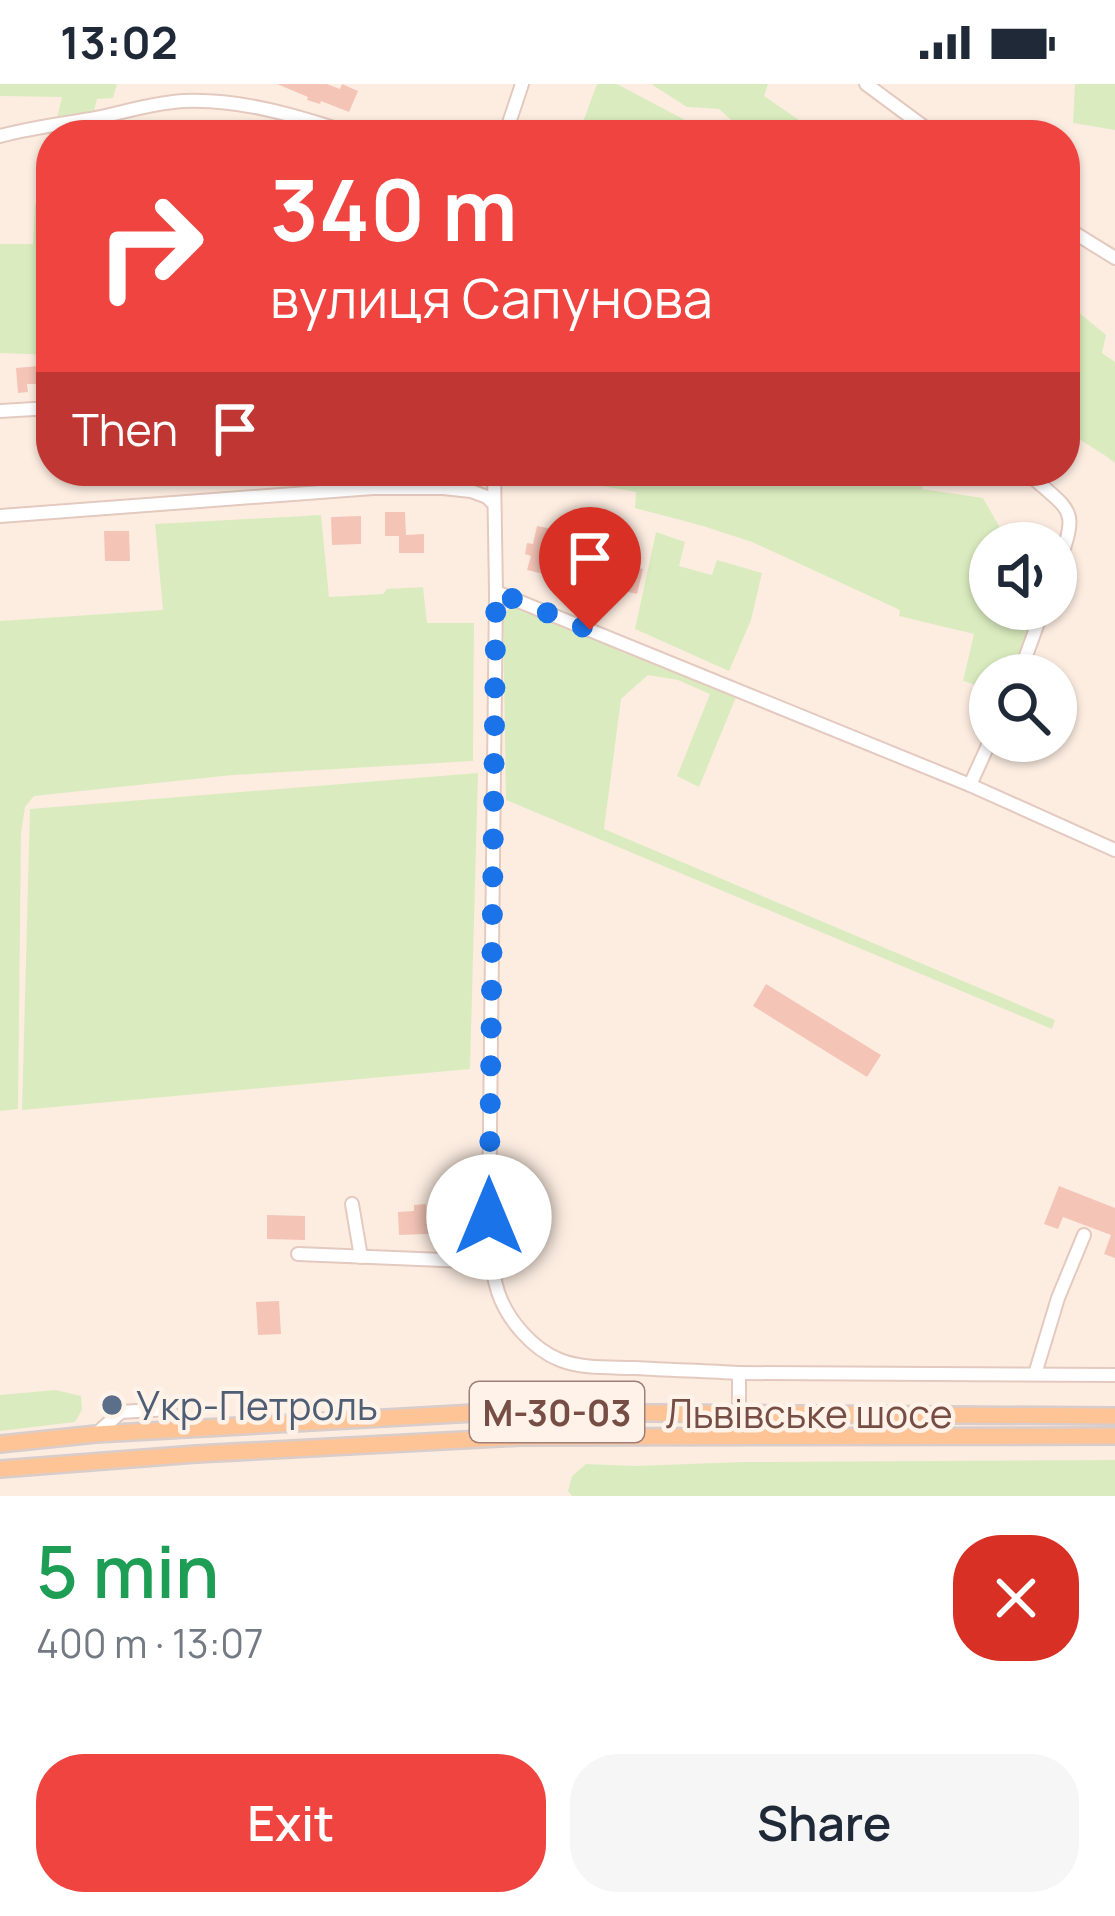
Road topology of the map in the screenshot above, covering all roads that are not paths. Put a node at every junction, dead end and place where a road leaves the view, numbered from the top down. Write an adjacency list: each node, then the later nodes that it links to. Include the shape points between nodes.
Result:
1 (522, 84): 5 (street)
2 (866, 84): 6 (street)
3 (76, 120): 4 (street, via 185,101)
4 (300, 120)
5 (510, 120)
6 (915, 120)
7 (36, 128): 8 (street)
8 (0, 136)
9 (1080, 236): 10 (street)
10 (1115, 258)
11 (36, 409): 12 (street)
12 (0, 412)
13 (494, 486): 15 (street)
14 (1042, 486): 17 (street)
15 (494, 504): 16 (street, via 471,491 373,488); 18 (street)
16 (0, 516)
17 (1071, 522)
18 (496, 592): 20 (street); 26 (street)
19 (980, 762): 20 (street)
20 (970, 785): 21 (street)
21 (1115, 850)
22 (352, 1204): 25 (street)
23 (1084, 1234): 28 (street)
24 (298, 1254): 25 (street)
25 (361, 1256): 26 (street)
26 (490, 1262): 27 (street, via 517,1326 557,1359)
27 (739, 1372): 28 (street); 30 (street)
28 (1035, 1374): 29 (street)
29 (1115, 1375)
30 (739, 1412): 31 (main road, Львівське шосе / М-30-03); 33 (main road, Львівське шосе / М-30-03, via 493,1412)
31 (1115, 1416)
32 (1115, 1436): 34 (main road, Львівське шосе / М-30-03, via 521,1437)
33 (0, 1444)
34 (0, 1468)

